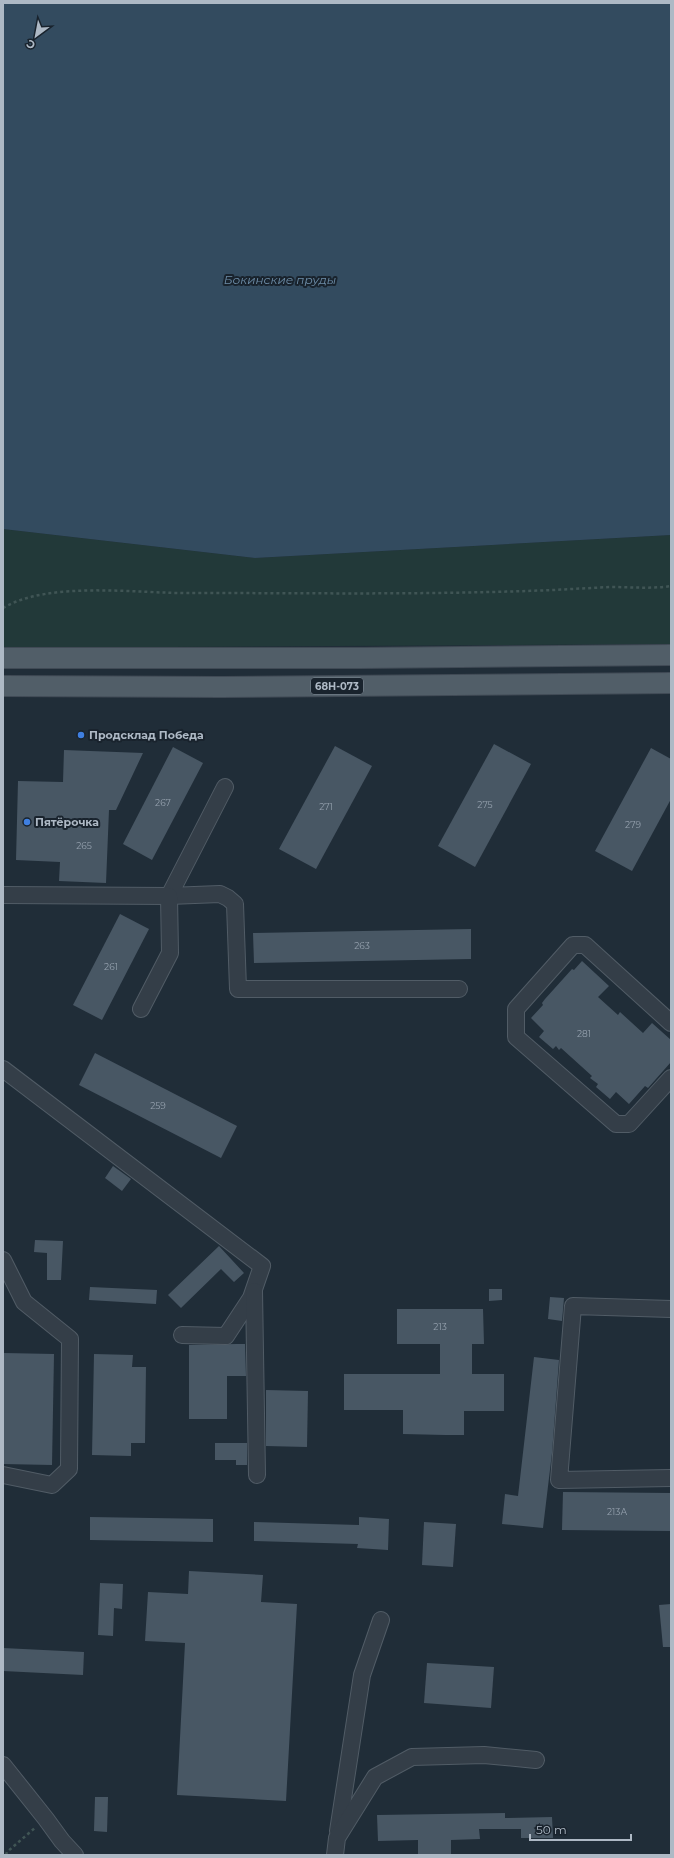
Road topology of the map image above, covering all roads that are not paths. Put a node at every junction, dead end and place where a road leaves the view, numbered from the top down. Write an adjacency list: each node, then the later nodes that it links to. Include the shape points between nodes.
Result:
1 (671, 656): 2 (main road)
2 (3, 658)
3 (671, 683): 4 (main road, 68Н-073)
4 (3, 686)
5 (226, 787): 7 (lane)
6 (3, 895): 7 (lane)
7 (168, 896): 8 (lane, via 220,894 234,904 238,989); 9 (lane, via 170,953)
8 (459, 989)
9 (141, 1009)
10 (671, 1023): 12 (lane, via 585,945 573,945 516,1009 516,1037 616,1124 629,1124)
11 (3, 1069): 14 (lane, via 262,1266)
12 (671, 1078)
13 (3, 1260): 17 (lane, via 24,1302 70,1339 70,1469 52,1485)
14 (254, 1287): 16 (lane, via 251,1298 226,1336); 18 (lane)
15 (671, 1309): 19 (lane, via 573,1306 559,1480)
16 (182, 1335)
17 (3, 1475)
18 (257, 1475)
19 (671, 1478)
20 (381, 1620): 23 (lane, via 362,1675)
21 (536, 1760): 23 (lane, via 484,1755 412,1757 375,1777)
22 (3, 1765): 24 (lane)
23 (337, 1838): 25 (lane)
24 (75, 1855)
25 (335, 1855)

